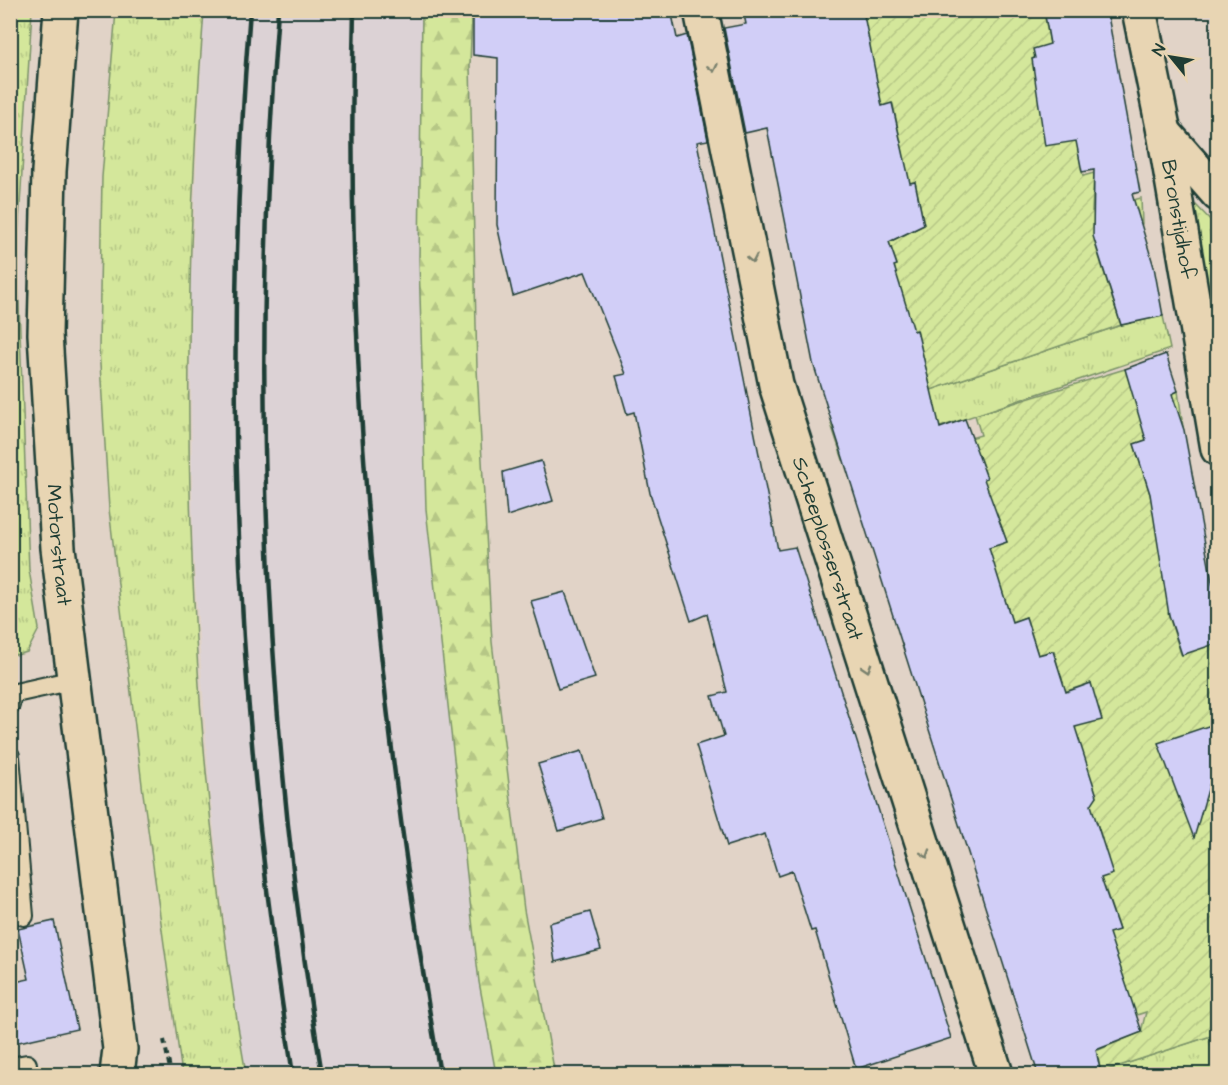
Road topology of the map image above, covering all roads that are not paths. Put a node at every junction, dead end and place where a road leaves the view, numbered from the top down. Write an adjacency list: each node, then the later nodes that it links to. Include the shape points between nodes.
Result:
1 (61, 10): 7 (street, Motorstraat, via 49,171 45,334 58,548)
2 (701, 10): 12 (street, Scheeplosserstraat, one-way to 12, via 776,385)
3 (1139, 10): 4 (street, Bronstijdhof)
4 (1164, 132): 5 (street, Bronstijdhof); 6 (street, Bronstijdhof)
5 (1218, 194)
6 (1218, 449)
7 (74, 680): 8 (lane, via 11,694); 11 (street, Motorstraat, via 120,1049)
8 (10, 705)
9 (10, 756): 10 (lane)
10 (24, 916)
11 (117, 1074)
12 (996, 1074)

